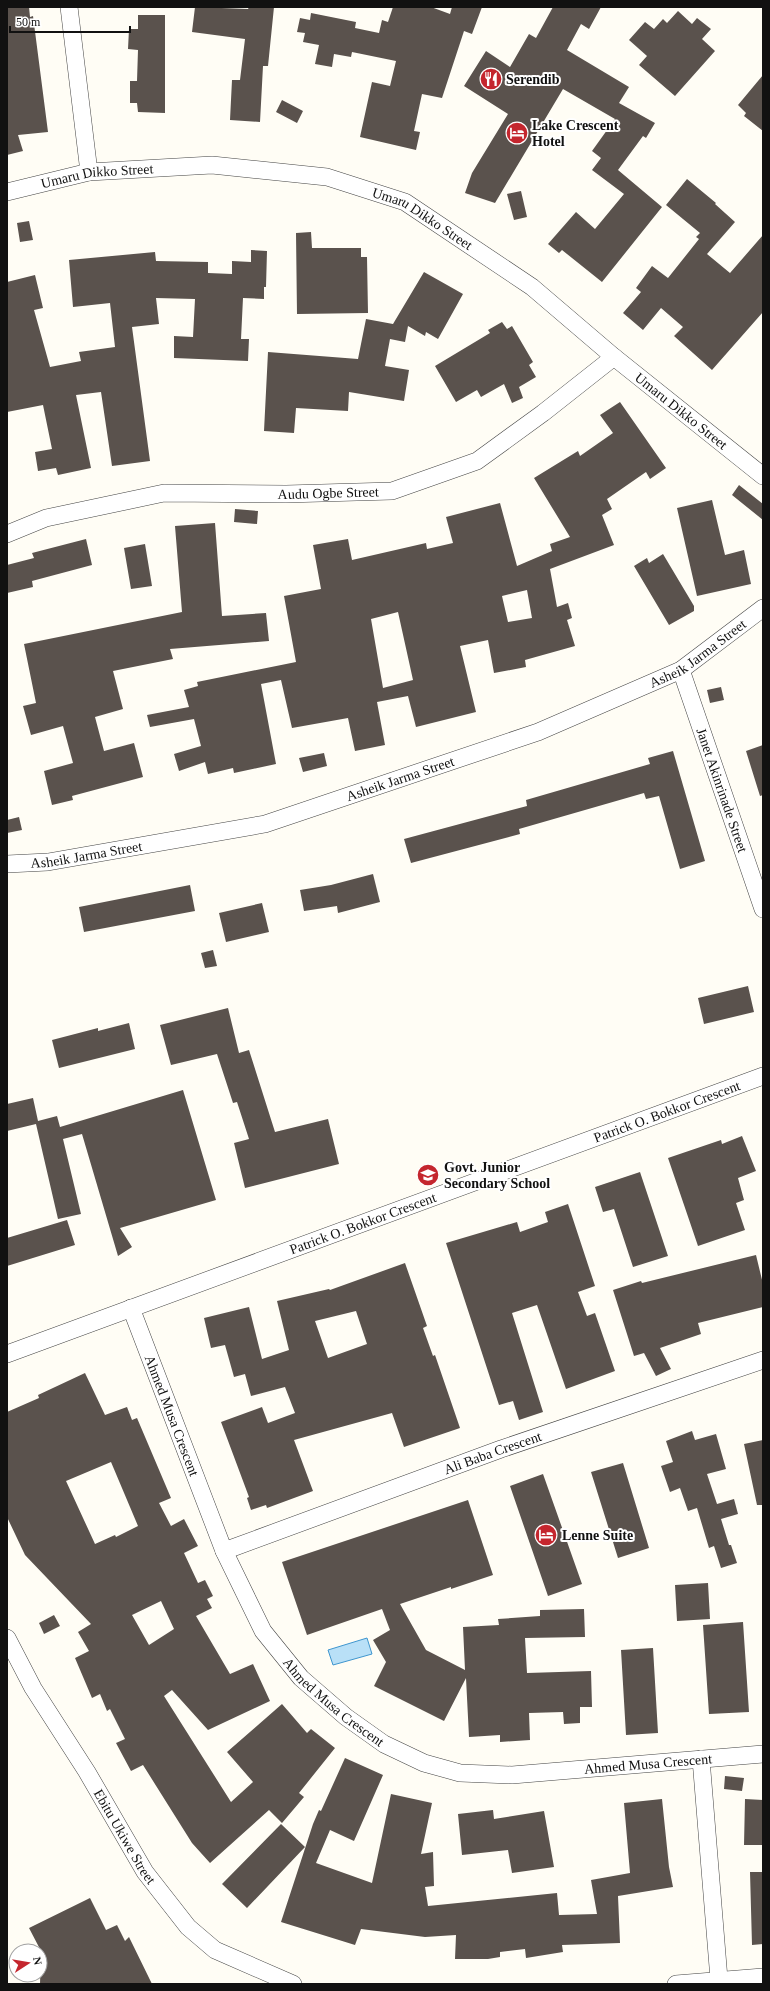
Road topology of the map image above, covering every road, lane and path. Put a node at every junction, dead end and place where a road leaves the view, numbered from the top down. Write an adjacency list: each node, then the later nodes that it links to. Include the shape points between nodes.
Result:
1 (70, 7): 2 (street)
2 (89, 172): 3 (street, Umaru Dikko Street); 4 (street, Umaru Dikko Street, via 212,164 327,177 405,202 532,287)
3 (7, 192)
4 (614, 357): 5 (street, Umaru Dikko Street); 6 (street, Audu Ogbe Street, via 544,413 476,461 392,491 286,494 164,493 46,518)
5 (763, 476)
6 (7, 534)
7 (763, 608): 8 (street, Asheik Jarma Street)
8 (681, 670): 9 (street, Asheik Jarma Street, via 538,732 265,824 48,862); 10 (street, Janet Akinrinade Street)
9 (7, 864)
10 (763, 909)
11 (763, 1076): 12 (street, Patrick O. Bokkor Crescent)
12 (131, 1308): 13 (street, Patrick O. Bokkor Crescent); 15 (street, Ahmed Musa Crescent)
13 (7, 1354)
14 (763, 1360): 15 (street, Ali Baba Crescent, via 501,1449)
15 (224, 1550): 18 (street, Ahmed Musa Crescent, via 263,1632 301,1678 384,1744 424,1763 460,1773 512,1775)
16 (7, 1638): 21 (street, Ebitu Ukiwe Street, via 33,1688 87,1772 144,1872 188,1927 215,1950)
17 (763, 1754): 18 (street, Ahmed Musa Crescent)
18 (701, 1759): 20 (street)
19 (763, 1977): 20 (street)
20 (719, 1979): 22 (street)
21 (293, 1984)
22 (676, 1984)

